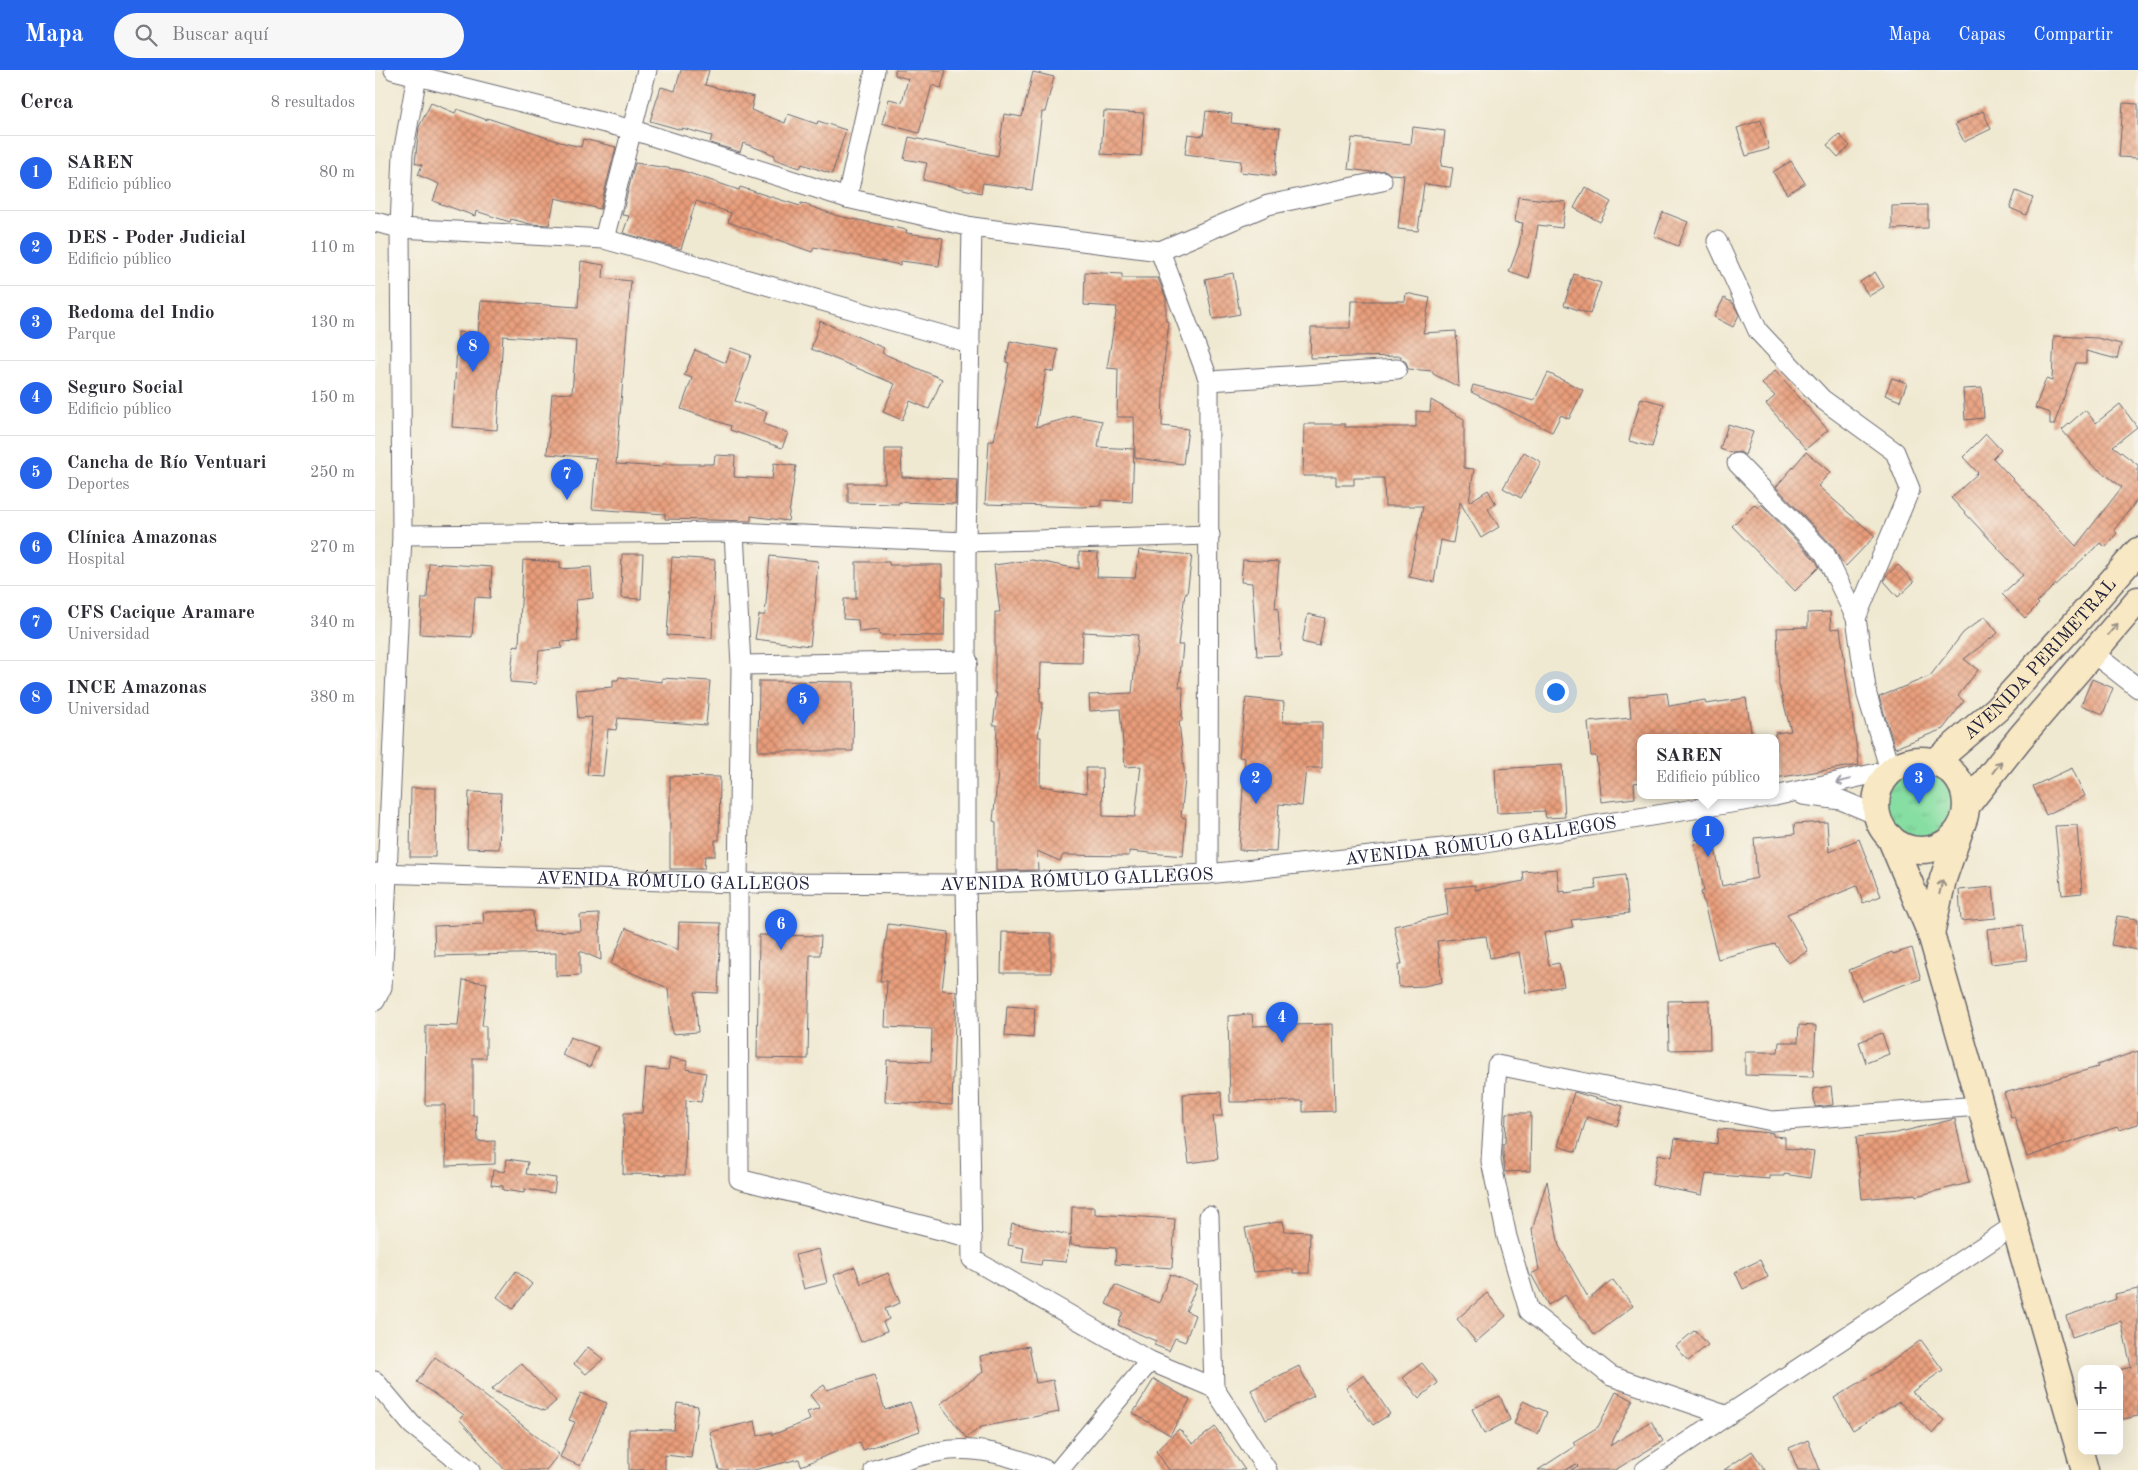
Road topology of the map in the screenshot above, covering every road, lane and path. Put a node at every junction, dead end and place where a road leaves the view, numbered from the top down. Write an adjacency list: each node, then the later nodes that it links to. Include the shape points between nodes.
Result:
1 (394, 70): 4 (street)
2 (647, 70): 5 (street)
3 (875, 70): 7 (street)
4 (417, 72): 5 (street); 10 (street, via 403,153)
5 (633, 130): 7 (street); 11 (street)
6 (1382, 181): 13 (street, via 1268,205)
7 (847, 198): 9 (street)
8 (375, 222): 10 (street)
9 (972, 227): 13 (street); 14 (street)
10 (400, 228): 11 (street); 19 (street)
11 (604, 239): 14 (street)
12 (1717, 241): 24 (street, via 1758,331 1822,399 1895,452 1910,490)
13 (1161, 251): 16 (street)
14 (970, 343): 21 (street)
15 (1397, 369): 16 (street)
16 (1209, 381): 20 (street)
17 (1737, 463): 24 (street, via 1825,554)
18 (734, 532): 19 (street); 21 (street); 27 (street)
19 (402, 535): 36 (street)
20 (1209, 535): 21 (street); 37 (street)
21 (966, 542): 26 (street)
22 (2138, 551): 29 (main road, AVENIDA PERIMETRAL, via 1997,709)
23 (2138, 600): 25 (main road, AVENIDA PERIMETRAL, one-way to 23)
24 (1856, 618): 30 (street, via 1867,695)
25 (2093, 653): 28 (street); 33 (main road, AVENIDA PERIMETRAL, one-way to 25, via 2020,738)
26 (968, 661): 27 (street); 39 (street)
27 (741, 665): 38 (street)
28 (2138, 688)
29 (1936, 761): 30 (main road, via 1912,760); 33 (main road, via 1952,771 1963,786)
30 (1891, 770): 31 (street, AVENIDA RÓMULO GALLEGOS, one-way to 31); 34 (main road, via 1878,791)
31 (1781, 795): 34 (street, AVENIDA RÓMULO GALLEGOS, via 1841,800)
32 (1756, 799): 37 (street, AVENIDA RÓMULO GALLEGOS, via 1479,844)
33 (1965, 813): 35 (main road, via 1956,834 1931,849 1916,850 1902,846); 40 (main road, one-way to 33, via 1943,879)
34 (1877, 814): 35 (main road, via 1881,827)
35 (1890, 837): 40 (main road)
36 (381, 873): 38 (street, AVENIDA RÓMULO GALLEGOS); 41 (street, via 382,988)
37 (1208, 874): 39 (street, AVENIDA RÓMULO GALLEGOS)
38 (738, 883): 39 (street, AVENIDA RÓMULO GALLEGOS); 45 (street, via 739,1179)
39 (966, 884): 45 (street)
40 (1931, 934): 42 (main road)
41 (375, 1002)
42 (1980, 1106): 44 (main road); 49 (street, via 1772,1121 1497,1066 1491,1161 1507,1237 1529,1311 1611,1376)
43 (1209, 1216): 48 (street)
44 (2015, 1224): 49 (street); 56 (main road)
45 (972, 1238): 46 (street, via 972,1259)
46 (1150, 1360): 48 (street); 53 (street)
47 (375, 1381): 50 (street, via 412,1425)
48 (1214, 1388): 54 (street)
49 (1725, 1415): 55 (street)
50 (470, 1470)
51 (874, 1470): 52 (street, via 938,1451 974,1450 1015,1457)
52 (1046, 1470)
53 (1059, 1470)
54 (1267, 1470)
55 (1645, 1470)
56 (2085, 1470)

